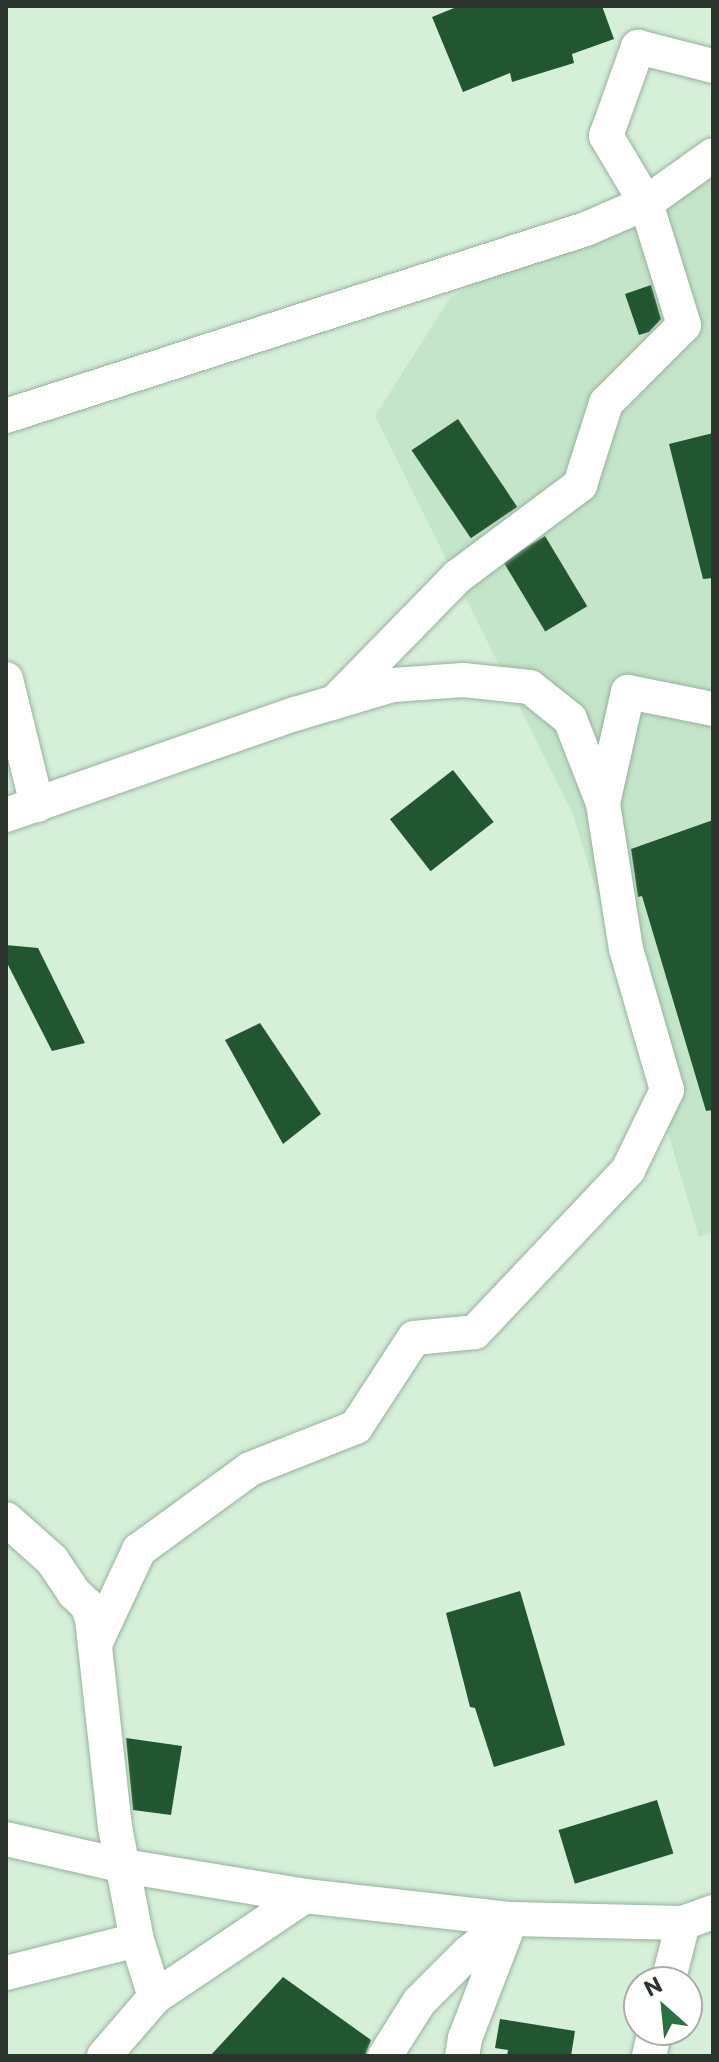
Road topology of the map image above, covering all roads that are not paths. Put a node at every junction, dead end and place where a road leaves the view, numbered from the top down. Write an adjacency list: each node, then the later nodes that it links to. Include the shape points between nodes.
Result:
1 (713, 66): 3 (street, via 638,47 606,136)
2 (713, 155): 3 (street)
3 (646, 203): 4 (street, via 586,229); 6 (street, via 684,325 606,403 580,485 457,577)
4 (6, 416)
5 (6, 679): 9 (street)
6 (335, 702): 8 (street, via 393,685 463,680 530,687 570,719); 9 (street)
7 (713, 709): 8 (street, via 628,692)
8 (603, 803): 11 (street, via 626,949 667,1090 628,1170 475,1332 414,1338 356,1427 250,1469 139,1550)
9 (21, 810)
10 (6, 1519): 11 (street, via 52,1560 87,1605)
11 (95, 1644): 13 (street, via 105,1754)
12 (6, 1839): 13 (street)
13 (124, 1866): 14 (street); 17 (street)
14 (305, 1896): 16 (street); 20 (street)
15 (698, 1917): 16 (street); 18 (street)
16 (511, 1919): 22 (street, via 419,2002); 23 (street)
17 (137, 1940): 19 (street); 20 (street)
18 (675, 1966)
19 (6, 1973)
20 (155, 1997): 21 (street)
21 (104, 2056)
22 (385, 2056)
23 (462, 2056)

